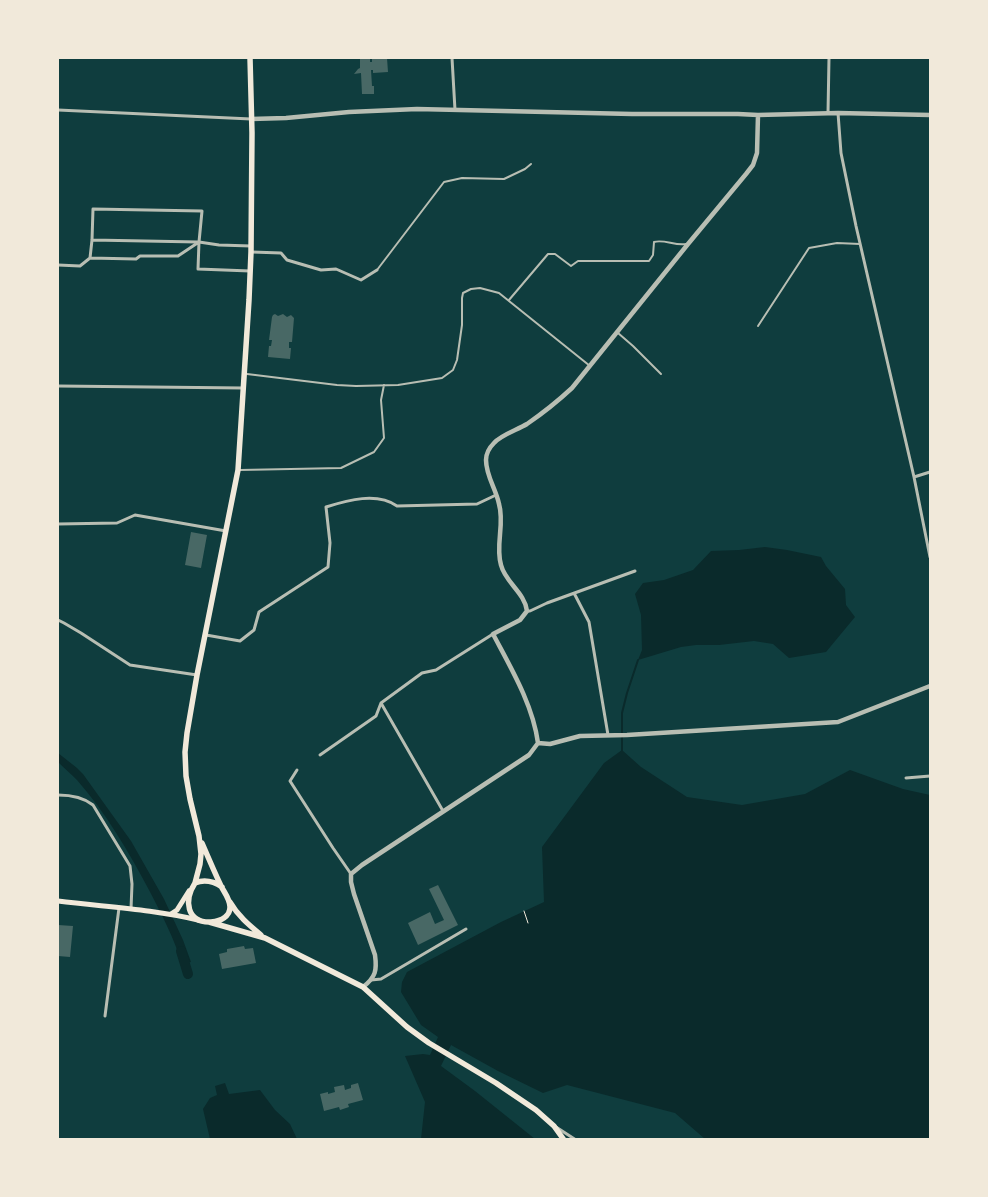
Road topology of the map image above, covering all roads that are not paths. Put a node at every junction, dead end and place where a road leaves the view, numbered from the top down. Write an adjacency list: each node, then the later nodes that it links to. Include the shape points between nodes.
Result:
1 (250, 58): 10 (main road)
2 (452, 58): 5 (street)
3 (829, 58): 6 (street)
4 (58, 110): 10 (street)
5 (455, 110): 8 (street); 10 (street, via 417,108)
6 (828, 113): 7 (street); 8 (street)
7 (838, 113): 9 (street); 15 (street, via 840,153)
8 (758, 115): 14 (street, via 757,153 753,165)
9 (930, 115)
10 (251, 119): 16 (main road)
11 (531, 164): 19 (lane, via 504,179 462,178 444,182)
12 (92, 240): 13 (street); 13 (street, via 93,209 202,211); 17 (street)
13 (199, 242): 16 (street); 17 (street, via 178,256); 20 (street, via 198,269)
14 (688, 244): 21 (lane, via 654,242 649,261 578,261 571,266 555,254 548,254); 23 (street)
15 (860, 244): 22 (lane, via 837,243 809,248); 32 (street)
16 (251, 249): 19 (street, via 280,253 287,260 321,270 336,269 361,280); 20 (main road)
17 (90, 258): 18 (street, via 80,266)
18 (58, 265)
19 (377, 270)
20 (250, 271): 25 (main road)
21 (509, 300): 24 (lane); 27 (lane, via 499,293 480,288 463,294 462,325 453,370 442,378)
22 (758, 326)
23 (617, 332): 24 (street); 26 (lane)
24 (590, 366): 33 (street, via 559,400 495,442 487,452 487,470)
25 (244, 374): 27 (lane, via 337,385); 29 (main road)
26 (661, 374)
27 (384, 385): 30 (lane, via 381,400 384,438 374,452 341,468)
28 (58, 386): 29 (street)
29 (243, 388): 30 (main road)
30 (238, 470): 35 (main road)
31 (930, 472): 32 (street)
32 (914, 477): 36 (street)
33 (496, 495): 39 (street, via 500,504 500,564); 42 (street, via 477,504 397,506 378,498 326,507 330,543 328,566 259,612 254,630 240,641)
34 (58, 524): 35 (street, via 116,523 135,515)
35 (226, 531): 42 (main road)
36 (930, 557)
37 (635, 571): 38 (street)
38 (574, 593): 39 (street); 46 (street, via 589,622)
39 (527, 611): 41 (street, via 520,620)
40 (58, 620): 43 (street, via 130,665)
41 (493, 634): 45 (street, via 436,670 422,673); 47 (street, via 518,679 536,728)
42 (206, 635): 43 (main road)
43 (198, 675): 54 (main road, via 185,752 186,776)
44 (930, 686): 46 (street, via 838,722)
45 (380, 703): 48 (street, via 376,716); 53 (street)
46 (608, 735): 47 (street)
47 (538, 743): 53 (street, via 529,755)
48 (320, 755)
49 (297, 770): 55 (street, via 290,781)
50 (930, 776): 51 (street)
51 (906, 778)
52 (58, 795): 61 (street, via 86,799 94,805 130,866)
53 (443, 812): 55 (street)
54 (199, 836): 56 (main road, via 200,864); 57 (main road)
55 (351, 874): 67 (street, via 354,894 375,955 376,969)
56 (193, 885): 57 (main road, via 208,880); 62 (main road); 63 (main road, via 189,910)
57 (222, 887): 58 (main road)
58 (229, 900): 64 (main road, via 228,914 223,919); 66 (main road, via 238,915)
59 (58, 901): 60 (main road)
60 (119, 908): 61 (main road); 69 (street)
61 (131, 909): 62 (main road)
62 (171, 914): 63 (main road)
63 (199, 920): 64 (main road)
64 (209, 922): 66 (main road)
65 (466, 929): 67 (street, via 381,979)
66 (265, 938): 68 (main road)
67 (372, 980): 68 (street)
68 (364, 986): 70 (main road, via 428,1043 496,1083)
69 (105, 1016)
70 (554, 1126): 71 (main road); 72 (street)
71 (564, 1140)
72 (576, 1140)

